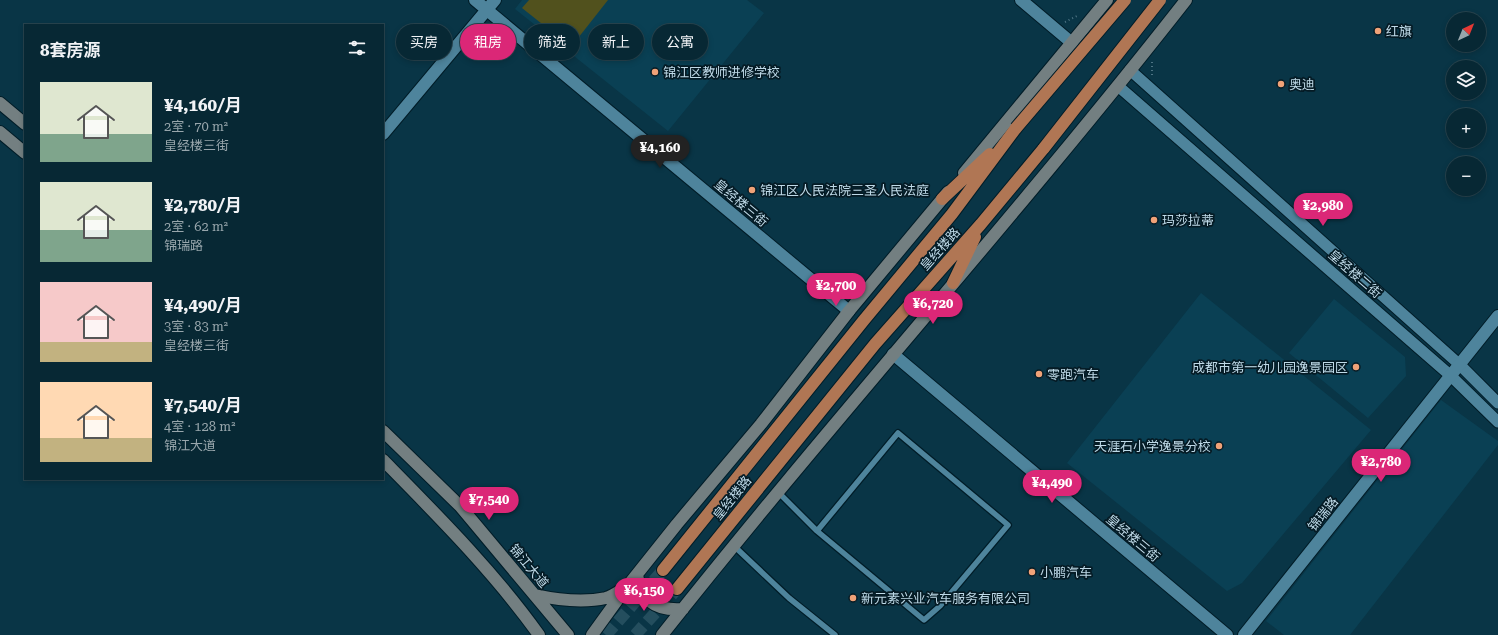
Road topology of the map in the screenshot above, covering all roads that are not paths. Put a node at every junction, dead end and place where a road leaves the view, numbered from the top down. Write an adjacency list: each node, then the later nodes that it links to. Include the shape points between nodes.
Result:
1 (475, 0): 7 (street, 皇经楼三街)
2 (1020, 0): 8 (street)
3 (1107, 0): 8 (main road)
4 (1125, 0): 13 (highway, 皇经楼路, bridge)
5 (1160, 0): 18 (highway, 皇经楼路, bridge)
6 (1186, 0): 9 (main road)
7 (491, 5): 15 (street); 20 (street, 皇经楼三街)
8 (1072, 43): 17 (main road)
9 (1130, 70): 10 (main road); 23 (street, 皇经楼二街)
10 (1118, 86): 19 (main road); 24 (street, 皇经楼二街)
11 (0, 103): 12 (main road)
12 (24, 123)
13 (1016, 128): 17 (highway); 32 (highway, 皇经楼路, via 952,214)
14 (0, 132): 16 (main road)
15 (384, 133)
16 (24, 152)
17 (942, 199): 20 (main road)
18 (981, 224): 19 (highway); 35 (highway, 皇经楼路, via 875,344)
19 (953, 283): 22 (main road)
20 (849, 311): 33 (main road)
21 (1498, 316): 23 (street, 锦瑞路)
22 (893, 354): 29 (main road); 45 (street, 皇经楼三街)
23 (1460, 365): 24 (street, 锦瑞路); 25 (street, 皇经楼二街)
24 (1451, 376): 26 (street, 皇经楼二街); 46 (street, 锦瑞路)
25 (1498, 403)
26 (1498, 422)
27 (384, 431): 36 (main road, 锦江大道, via 460,506)
28 (384, 461): 38 (main road, via 454,532)
29 (778, 492): 30 (lane); 31 (main road)
30 (817, 531): 30 (lane, via 924,620 940,606 1008,525 898,433)
31 (734, 546): 37 (main road); 44 (lane, via 789,598)
32 (663, 570)
33 (637, 575): 34 (main road); 37 (main road, via 639,588 653,604 664,609)
34 (626, 588): 36 (main road, via 608,598 585,600 555,600); 42 (main road)
35 (677, 589)
36 (535, 595): 41 (main road, 锦江大道)
37 (682, 609): 43 (main road)
38 (526, 616): 39 (main road); 40 (main road)
39 (528, 635)
40 (539, 635)
41 (568, 635)
42 (592, 635)
43 (662, 635)
44 (835, 635)
45 (1227, 635)
46 (1244, 635)

